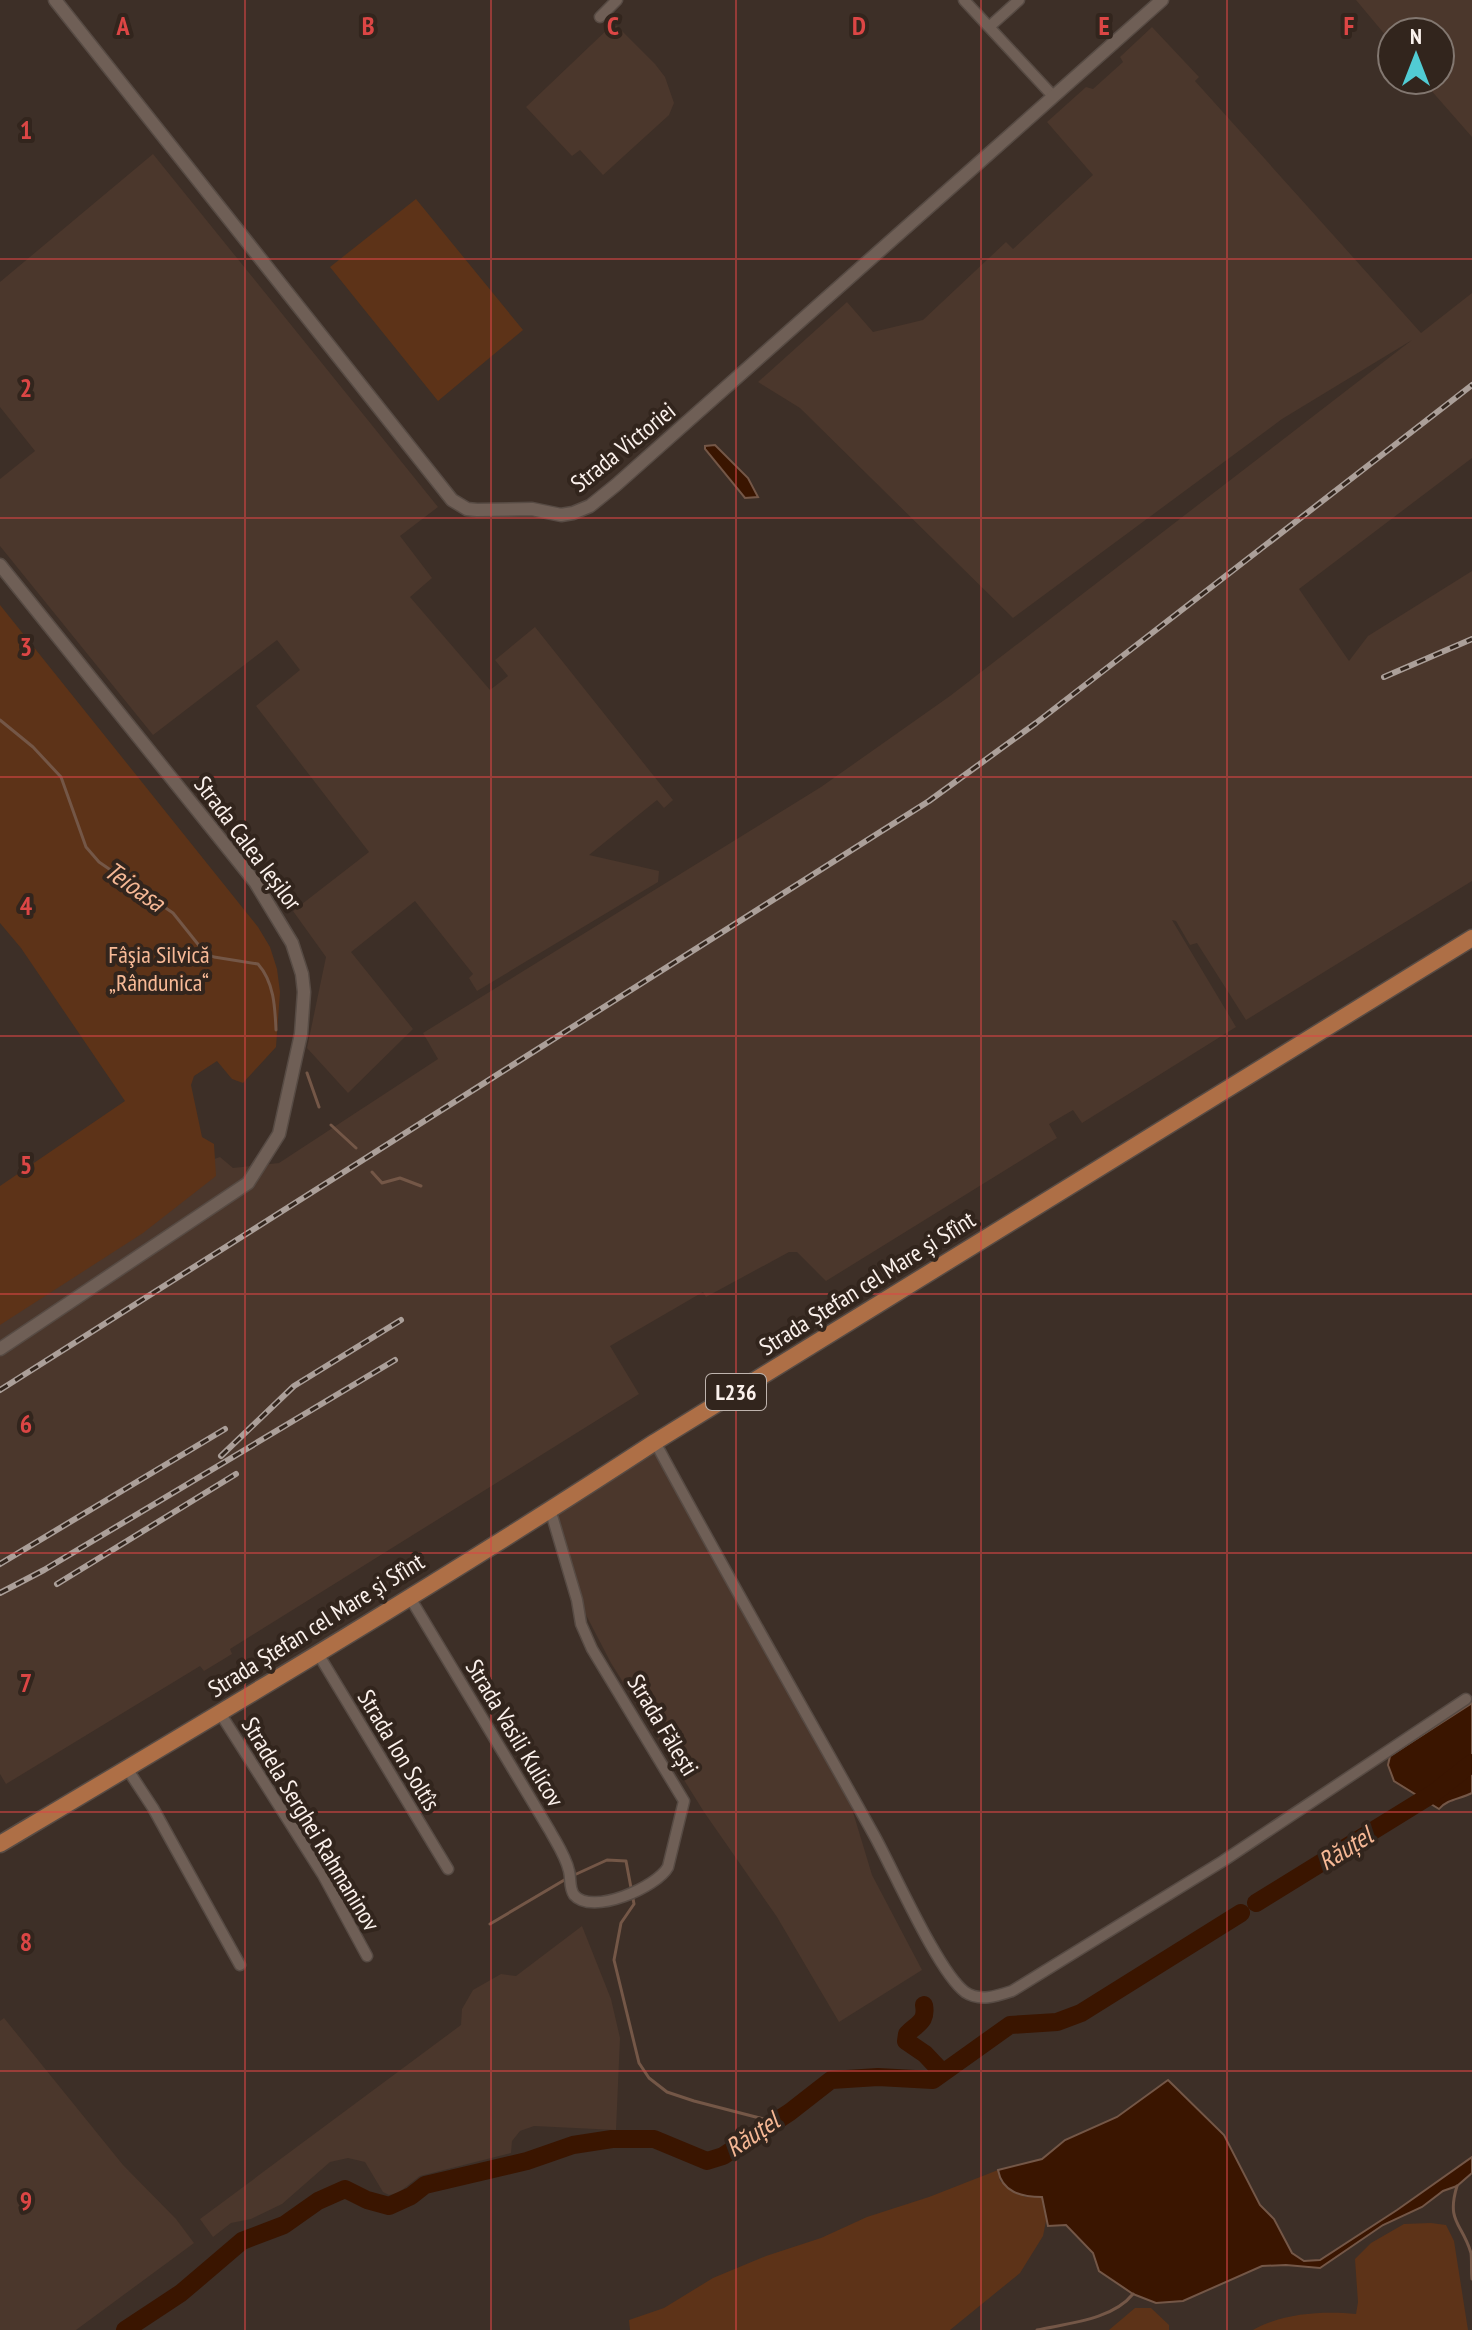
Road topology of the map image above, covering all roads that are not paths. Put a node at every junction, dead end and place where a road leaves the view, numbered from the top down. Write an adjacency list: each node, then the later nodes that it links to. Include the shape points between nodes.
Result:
1 (55, 0): 8 (street, Strada Victoriei, via 452,500 477,510 532,509 561,515 590,506)
2 (617, 0): 6 (street)
3 (964, 0): 7 (street)
4 (1019, 0): 7 (street)
5 (1162, 0): 8 (street, Strada Victoriei)
6 (600, 17)
7 (989, 27): 8 (street)
8 (1053, 96)
9 (0, 565): 11 (street, Strada Calea Ieșilor, via 255,882 292,943 304,992 301,1034 279,1134 248,1183)
10 (1472, 938): 12 (main road, Strada Ștefan cel Mare și Sfînt / L236)
11 (0, 1349)
12 (655, 1442): 13 (main road, Strada Ștefan cel Mare și Sfînt / L236); 16 (street, via 935,1950 950,1975 978,1997 1012,1991 1223,1861)
13 (550, 1509): 14 (main road, Strada Ștefan cel Mare și Sfînt / L236); 21 (street, Strada Fălești, via 592,1649 684,1801 664,1874 610,1901 589,1903)
14 (409, 1596): 15 (main road, Strada Ștefan cel Mare și Sfînt / L236); 21 (street, Strada Vasili Kulicov, via 550,1831)
15 (317, 1652): 17 (main road, Strada Ștefan cel Mare și Sfînt / L236); 20 (street, Strada Ion Soltîs)
16 (1466, 1699)
17 (220, 1713): 18 (main road, Strada Ștefan cel Mare și Sfînt / L236); 22 (street, Stradela Serghei Rahmaninov, via 329,1885)
18 (126, 1767): 19 (main road, Strada Ștefan cel Mare și Sfînt / L236); 23 (street)
19 (0, 1844)
20 (448, 1869)
21 (575, 1896)
22 (367, 1956)
23 (240, 1965)

